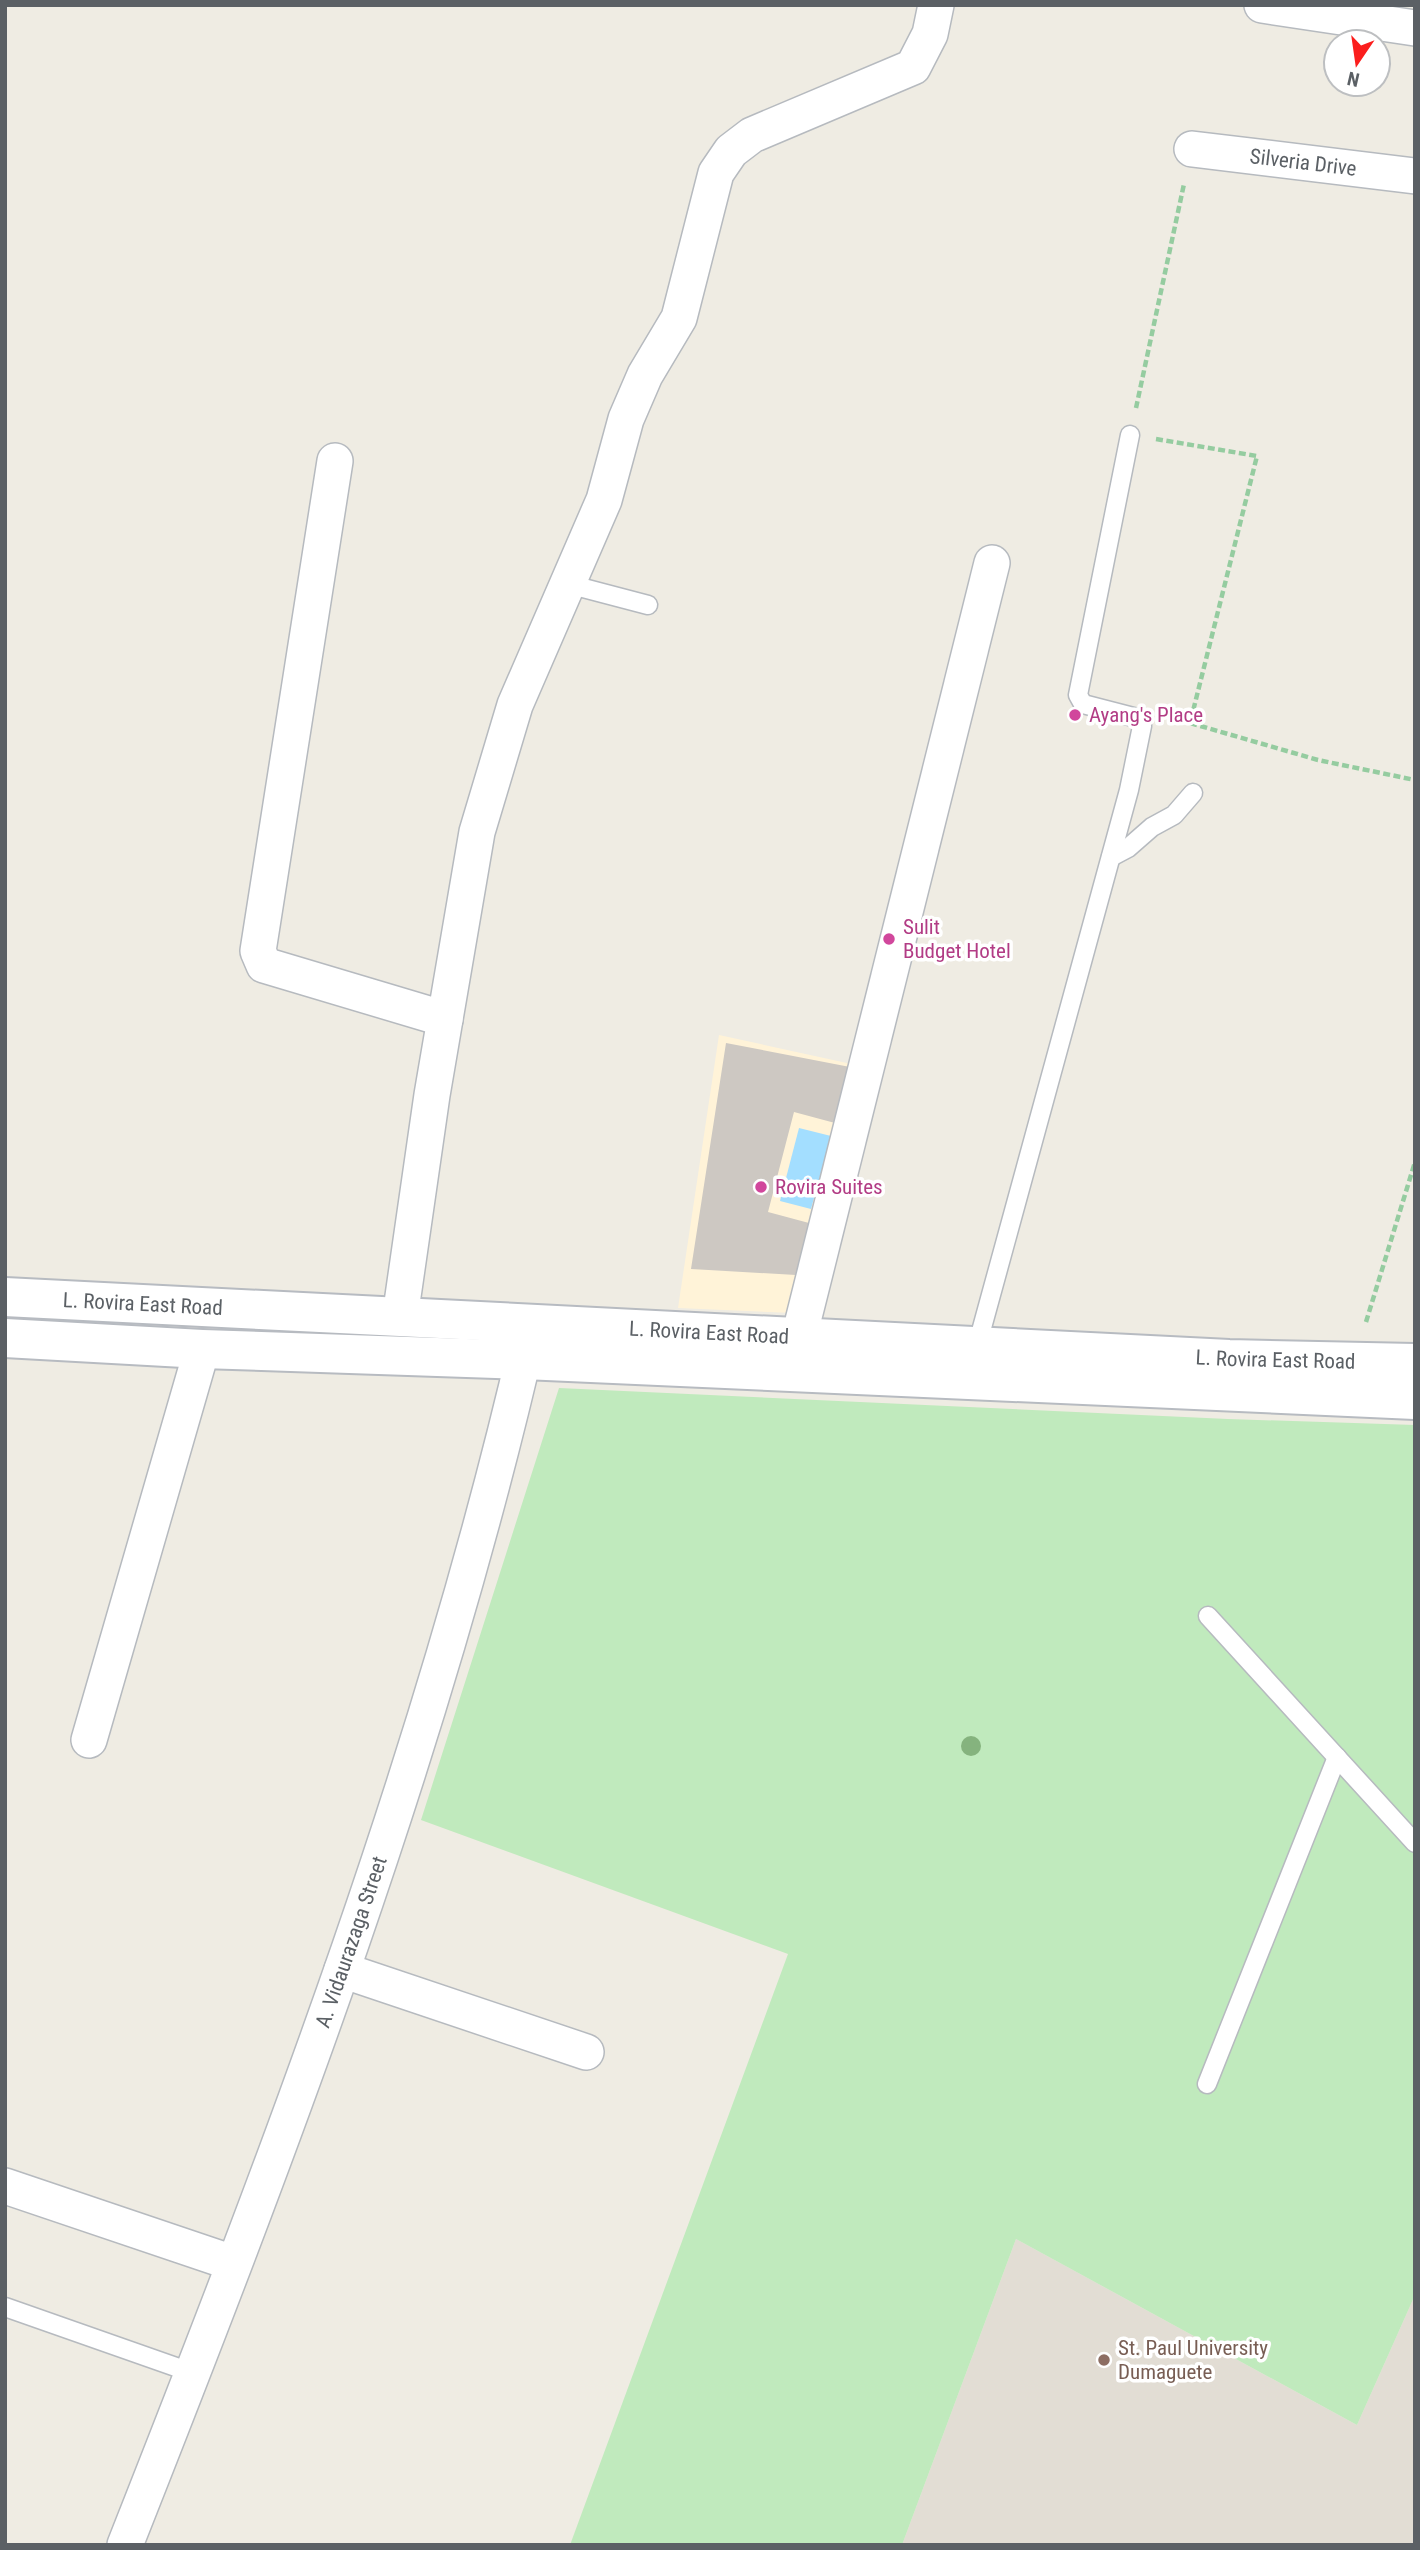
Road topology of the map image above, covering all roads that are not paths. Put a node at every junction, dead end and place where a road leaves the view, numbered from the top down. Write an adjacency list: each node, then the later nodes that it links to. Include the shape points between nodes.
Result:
1 (936, 5): 9 (street, via 930,34 913,67 752,135 731,151 716,173 679,318 645,375 626,419 604,500)
2 (1262, 5): 3 (street)
3 (1415, 27)
4 (1192, 149): 5 (street, Silveria Drive)
5 (1415, 176)
6 (1130, 435): 12 (lane, via 1078,695 1083,704 1142,722)
7 (335, 461): 13 (street, via 258,951 264,965)
8 (992, 563): 16 (street)
9 (568, 584): 10 (lane); 13 (street, via 515,705 477,832)
10 (648, 605)
11 (1193, 793): 12 (lane, via 1174,815)
12 (1111, 857): 19 (lane)
13 (445, 1019): 15 (street)
14 (23, 1298): 15 (main road, L. Rovira East Road); 17 (main road)
15 (400, 1317): 18 (main road, L. Rovira East Road)
16 (799, 1337): 18 (main road, L. Rovira East Road); 19 (main road, L. Rovira East Road)
17 (21, 1338): 20 (main road, L. Rovira East Road)
18 (528, 1342): 20 (main road, L. Rovira East Road); 22 (main road, L. Rovira East Road); 27 (street, A. Vidaurazaga Street, via 438,1674)
19 (977, 1346): 21 (main road, L. Rovira East Road)
20 (202, 1349): 24 (street)
21 (1415, 1363)
22 (1415, 1401)
23 (1209, 1616): 25 (lane)
24 (89, 1740)
25 (1337, 1757): 26 (lane); 29 (lane)
26 (1415, 1843)
27 (342, 1970): 28 (street); 31 (street, A. Vidaurazaga Street)
28 (586, 2052)
29 (1207, 2084)
30 (5, 2186): 31 (street)
31 (233, 2263): 33 (street, A. Vidaurazaga Street)
32 (5, 2307): 33 (lane)
33 (193, 2374): 34 (street, A. Vidaurazaga Street)
34 (125, 2545)

